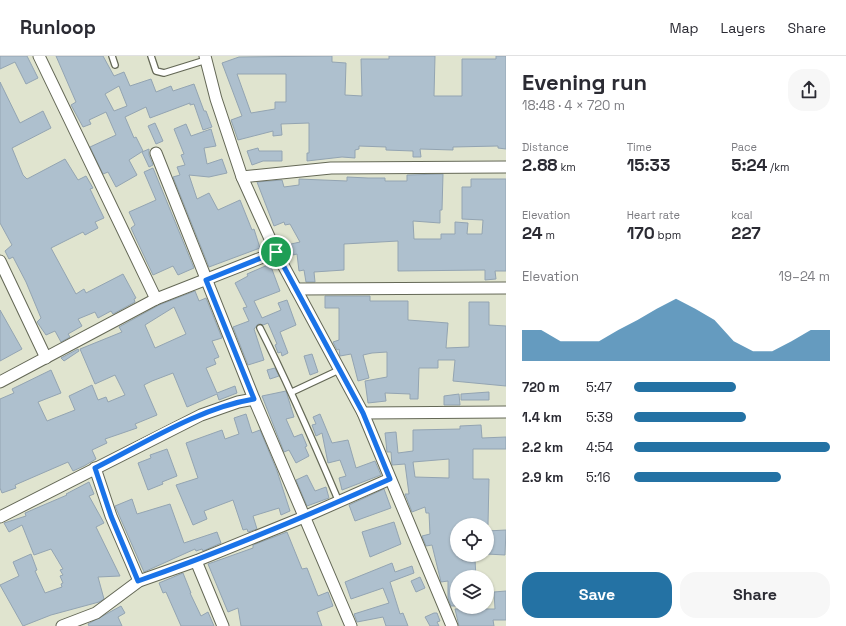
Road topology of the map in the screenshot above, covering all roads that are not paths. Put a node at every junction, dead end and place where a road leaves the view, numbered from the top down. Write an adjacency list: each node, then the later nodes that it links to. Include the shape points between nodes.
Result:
1 (40, 56): 14 (street)
2 (112, 56): 5 (lane)
3 (151, 56): 4 (lane, via 156,71 164,73)
4 (206, 58): 8 (street, via 216,99)
5 (115, 65)
6 (156, 152): 11 (street)
7 (506, 167): 8 (street, via 331,168)
8 (242, 177): 9 (street)
9 (276, 252): 11 (street); 13 (street)
10 (0, 261): 16 (street)
11 (206, 280): 14 (street); 20 (street)
12 (506, 288): 13 (street)
13 (296, 289): 17 (street)
14 (156, 299): 16 (street)
15 (260, 328): 19 (lane)
16 (46, 358): 18 (street)
17 (338, 370): 19 (lane); 22 (street)
18 (0, 382)
19 (292, 392): 25 (lane)
20 (254, 399): 23 (street, via 201,415); 26 (street)
21 (506, 412): 22 (street)
22 (363, 413): 24 (street)
23 (95, 468): 27 (street); 29 (street, via 111,516)
24 (390, 479): 25 (street); 33 (street)
25 (339, 502): 26 (street)
26 (304, 517): 28 (street); 32 (street)
27 (0, 518)
28 (196, 561): 29 (street); 31 (street)
29 (138, 581): 30 (street, via 100,610)
30 (62, 626)
31 (223, 626)
32 (351, 626)
33 (452, 626)

